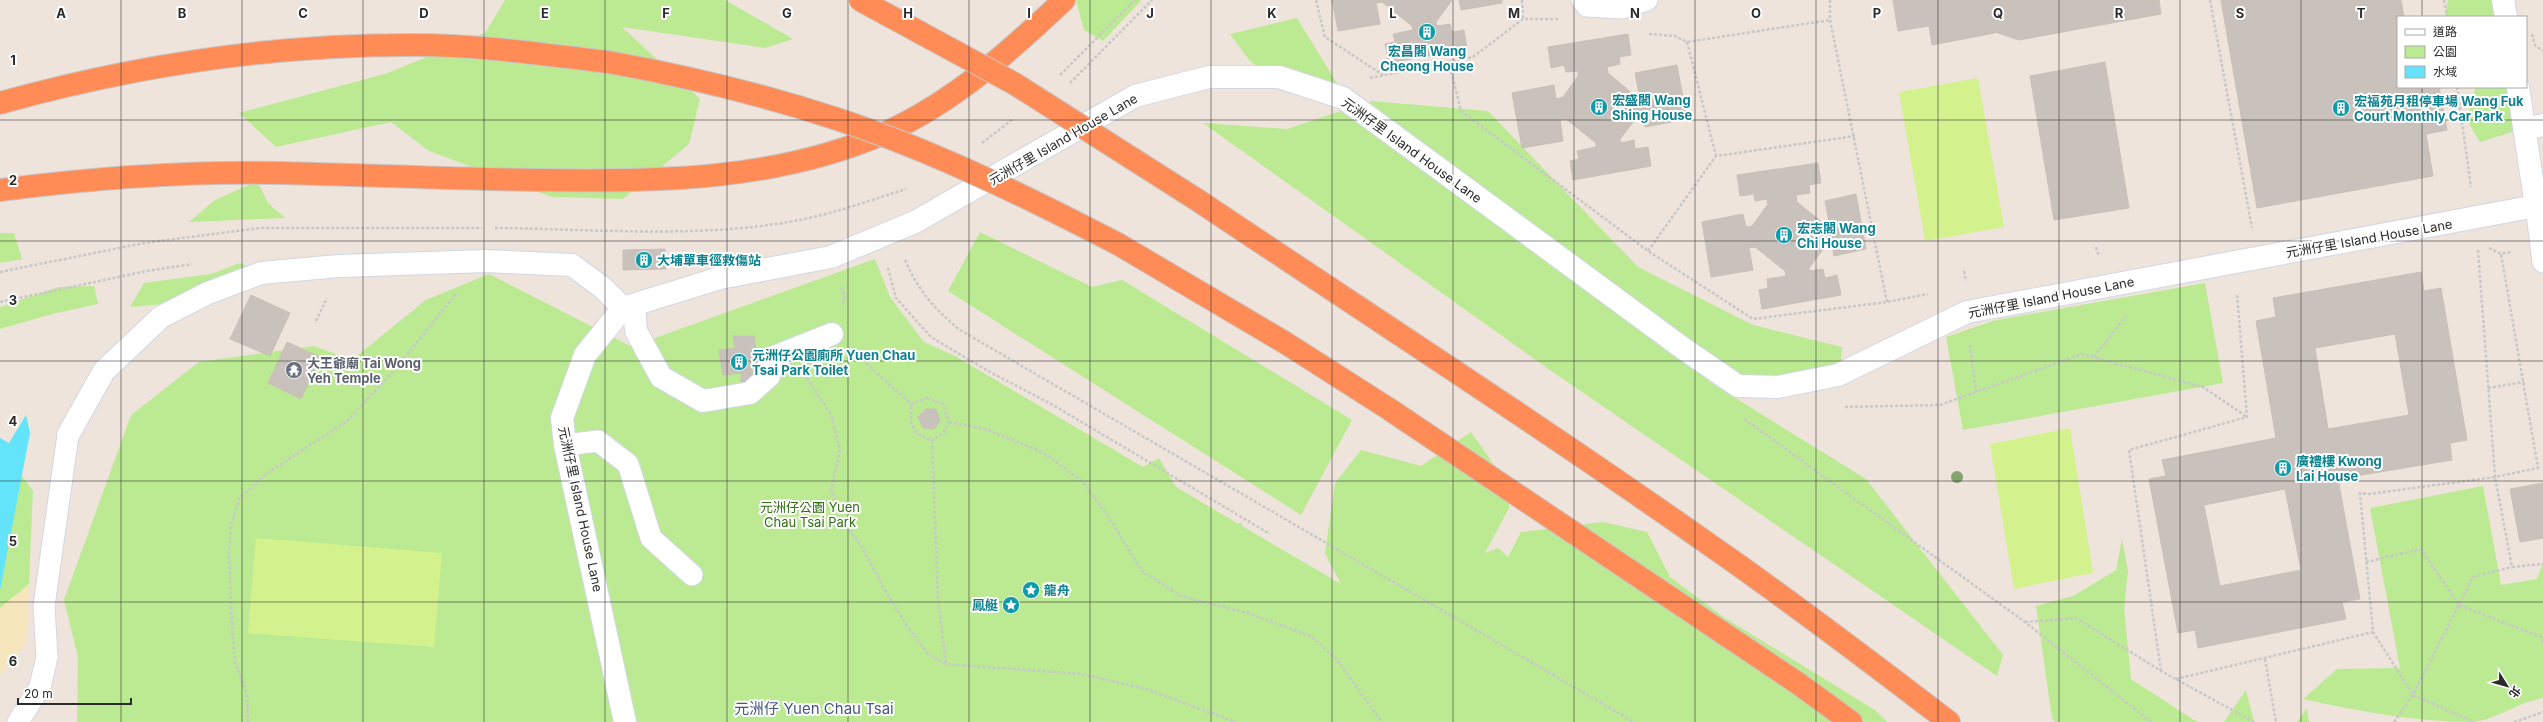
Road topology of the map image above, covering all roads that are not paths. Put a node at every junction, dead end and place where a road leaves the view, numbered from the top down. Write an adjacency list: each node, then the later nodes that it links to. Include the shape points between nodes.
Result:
1 (860, 0): 22 (highway, bridge, via 1015,84 1199,201 1717,549)
2 (1064, 0): 11 (highway, via 982,74 933,107 885,133 834,152 767,168 696,178 614,182 276,173 58,182)
3 (1582, 0): 4 (lane, via 1587,6 1622,8)
4 (1647, 0)
5 (2503, 0): 6 (street)
6 (2506, 16)
7 (2518, 88): 9 (street)
8 (0, 103): 21 (highway, bridge, via 114,74 252,53 351,46 419,45 491,48 608,62 698,79 838,119 976,174 1037,202 1118,244 1284,342 1389,409 1799,684)
9 (2534, 127): 10 (street)
10 (2537, 169): 12 (street)
11 (0, 190)
12 (2536, 206): 13 (lane); 14 (street, 元洲仔里 Island House Lane, via 1967,312 1838,375 1778,387 1738,386 1342,98 1279,77 1209,77 1135,96 915,222 831,257 720,278)
13 (2543, 262)
14 (628, 306): 15 (street, via 636,331 661,377 703,401 750,393 768,376 770,359); 16 (street, via 572,264 486,261 339,266 262,273 208,293 161,317 104,371); 17 (street, 元洲仔里 Island House Lane, via 585,355 562,418)
15 (832, 334)
16 (68, 435): 19 (lane, via 44,606 47,657 40,687)
17 (565, 445): 18 (lane, via 598,441 628,464 651,538); 20 (street, 元洲仔里 Island House Lane)
18 (692, 575)
19 (18, 722)
20 (625, 722)
21 (1851, 722)
22 (1949, 722)

